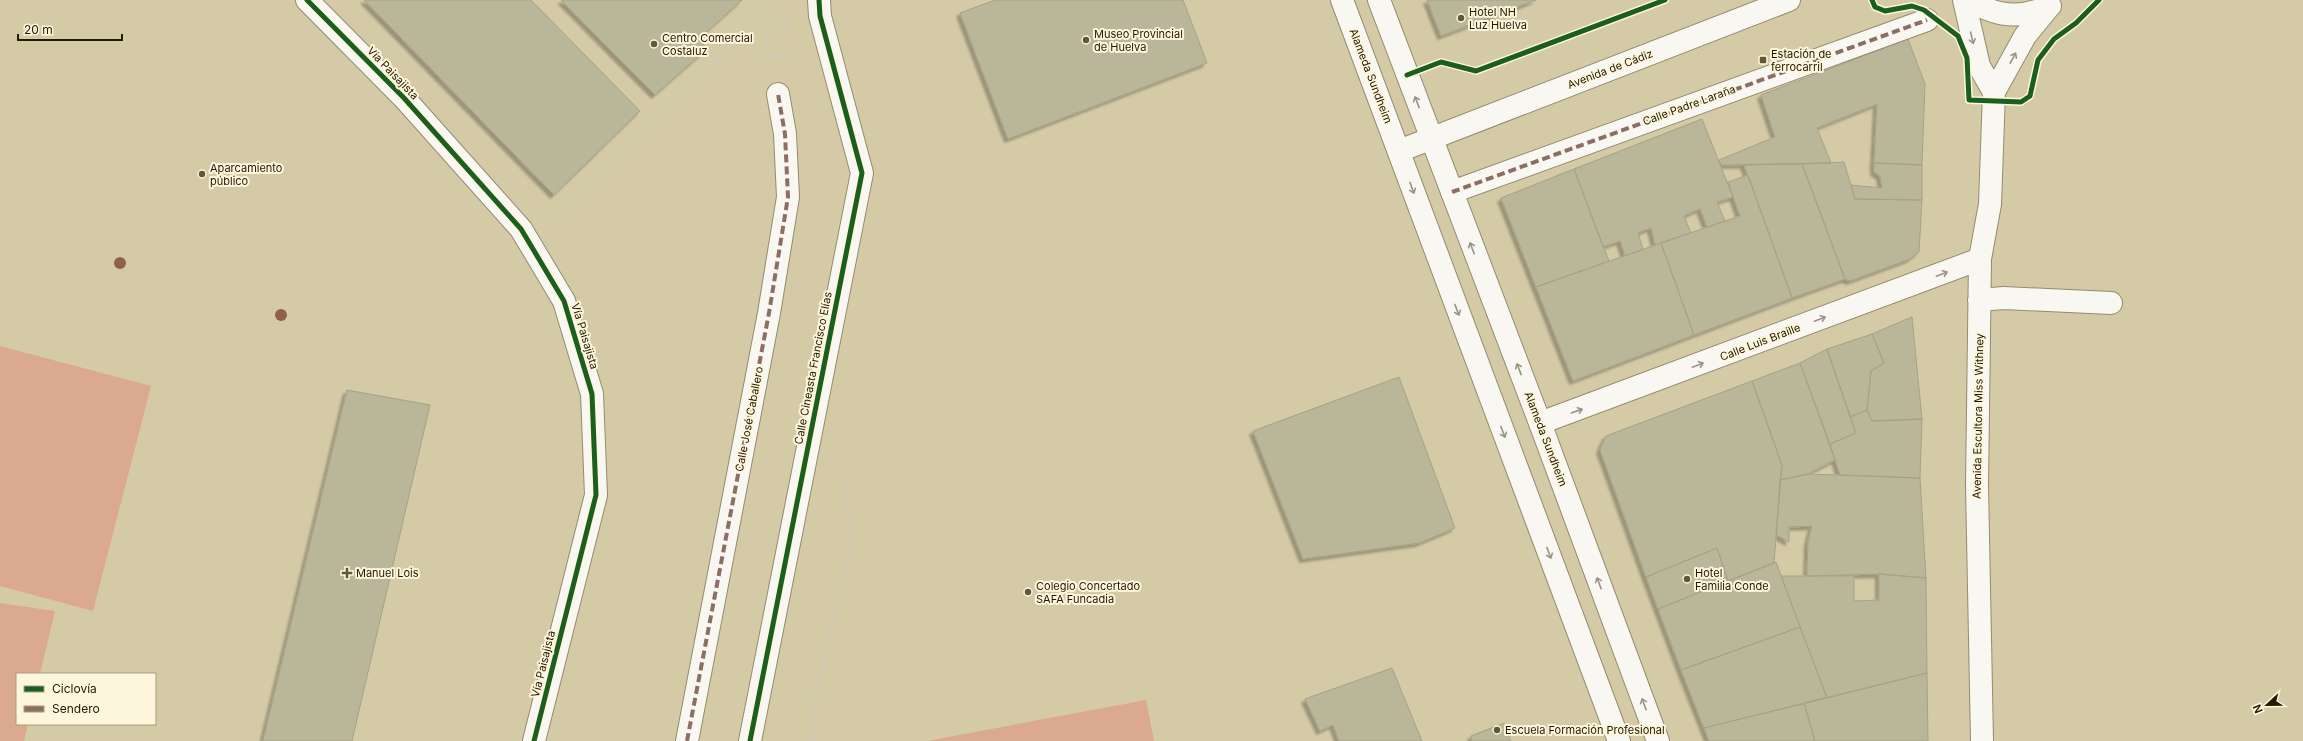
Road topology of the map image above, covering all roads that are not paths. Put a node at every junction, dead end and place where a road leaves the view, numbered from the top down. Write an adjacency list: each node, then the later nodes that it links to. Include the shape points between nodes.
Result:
1 (307, 0): 19 (street, Vía Paisajista, via 404,98 521,229 566,308 592,394 596,495)
2 (819, 0): 21 (street, Calle Cineasta Francisco Elías, via 820,16 862,173)
3 (1342, 0): 13 (street, Alameda Sundheim)
4 (1379, 0): 12 (street, Alameda Sundheim, one-way to 4)
5 (1789, 0): 12 (street, Avenida de Cádiz)
6 (1964, 0): 10 (street, one-way to 10, via 1979,66)
7 (1969, 0): 8 (street, via 1985,10 2002,15 2026,15)
8 (2053, 4): 10 (street, Avenida Escultora Miss Withney, one-way to 8, via 2025,36)
9 (1927, 20): 14 (street, Calle Padre Laraña)
10 (1994, 92): 15 (street, Avenida Escultora Miss Withney, via 1990,204)
11 (778, 94): 20 (street, Calle José Caballero, via 785,134 788,197 769,313)
12 (1431, 139): 13 (street); 14 (street, Alameda Sundheim)
13 (1399, 151): 22 (street, Alameda Sundheim, one-way to 22)
14 (1452, 192): 18 (street, Alameda Sundheim, one-way to 14)
15 (1980, 260): 16 (street, Avenida Escultora Miss Withney); 18 (street, Calle Luis Braille, one-way to 15)
16 (1979, 300): 17 (street, via 2004,298); 24 (street, Avenida Escultora Miss Withney, via 1977,485)
17 (2111, 303)
18 (1540, 423): 23 (street, Alameda Sundheim, one-way to 18)
19 (534, 741)
20 (688, 741)
21 (750, 741)
22 (1619, 741)
23 (1658, 741)
24 (1982, 741)

